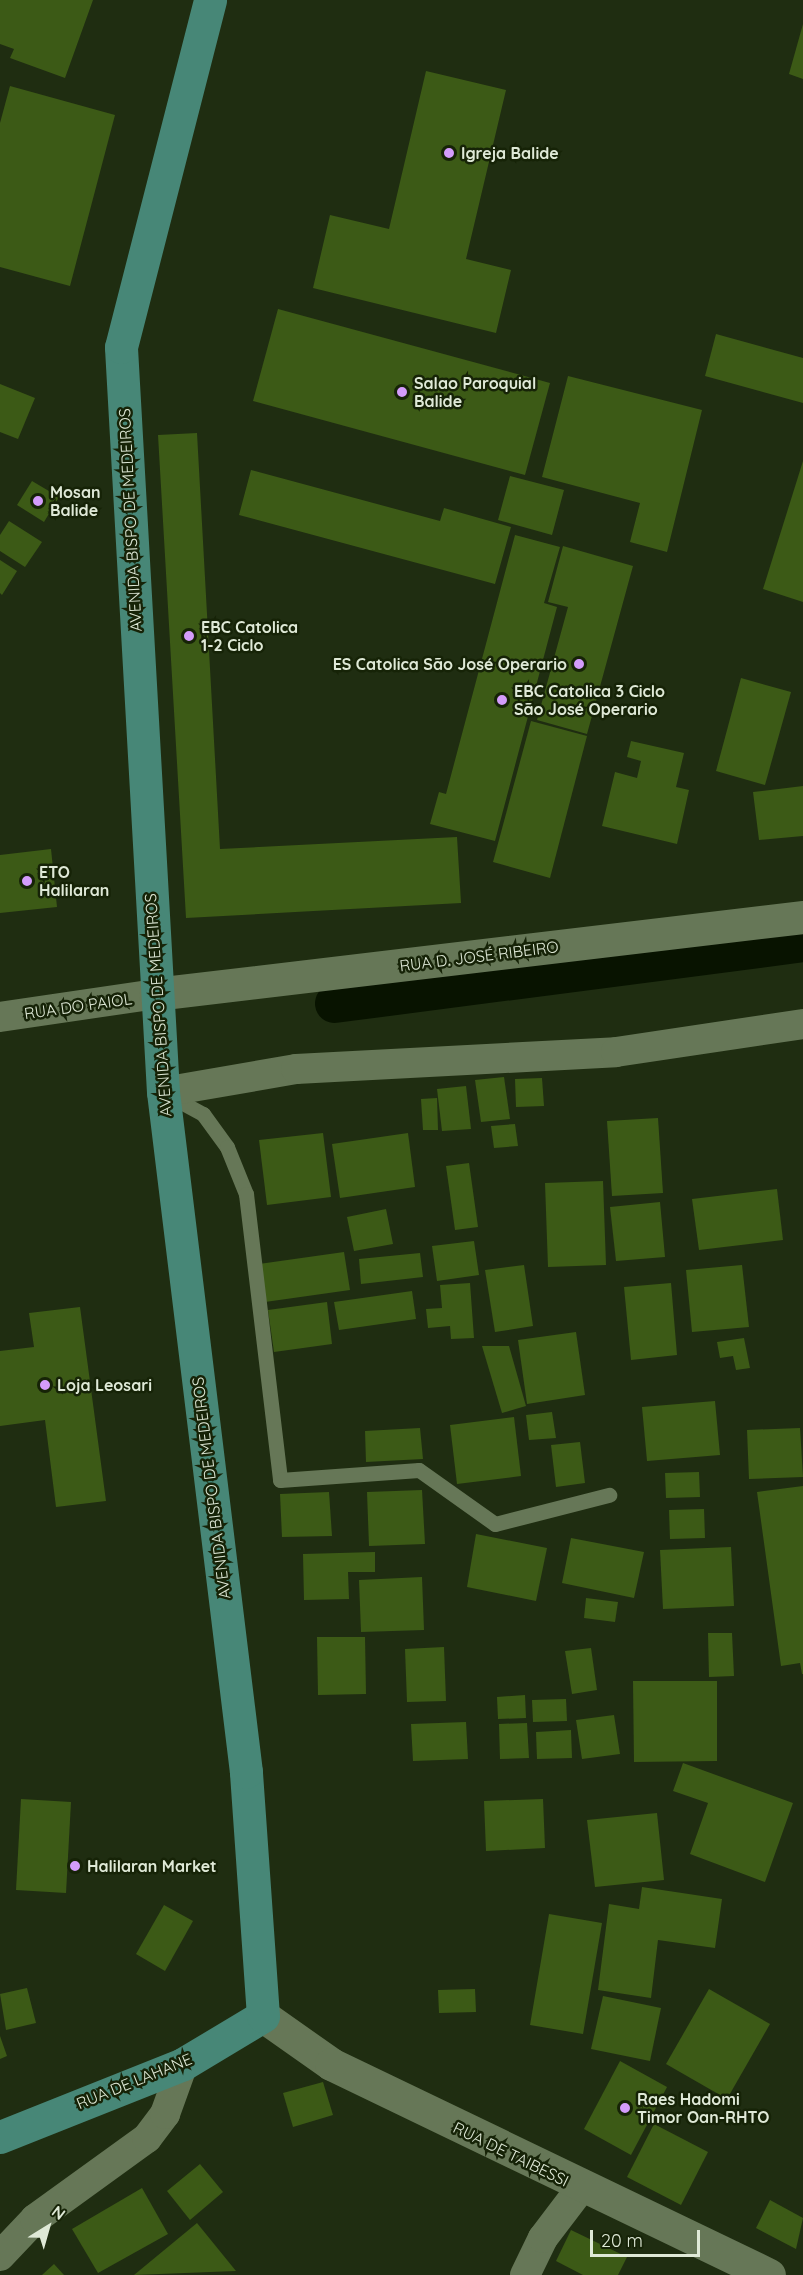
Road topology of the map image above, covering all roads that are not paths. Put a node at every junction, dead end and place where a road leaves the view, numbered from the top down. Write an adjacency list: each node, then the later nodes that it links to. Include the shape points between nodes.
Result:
1 (210, 0): 3 (main road, AVENIDA BISPO DE MEDEIROS, via 121,348)
2 (803, 917): 3 (street, RUA D. JOSÉ RIBEIRO)
3 (155, 994): 4 (street, RUA DO PAIOL); 6 (main road, AVENIDA BISPO DE MEDEIROS)
4 (0, 1017)
5 (803, 1024): 6 (street, via 616,1052 296,1069)
6 (163, 1092): 7 (lane, via 203,1114 227,1147 246,1194 280,1480 419,1470 495,1524); 8 (main road, AVENIDA BISPO DE MEDEIROS, via 246,1772)
7 (609, 1495)
8 (263, 2016): 9 (main road, RUA DE LAHANE); 11 (street, RUA DE TAIBESSI, via 331,2064)
9 (183, 2064): 10 (main road, RUA DE LAHANE); 12 (street, via 165,2114 147,2138 35,2219)
10 (0, 2137)
11 (580, 2188): 13 (street, via 543,2238); 14 (street, RUA DE TAIBESSI)
12 (0, 2256)
13 (525, 2275)
14 (769, 2275)

